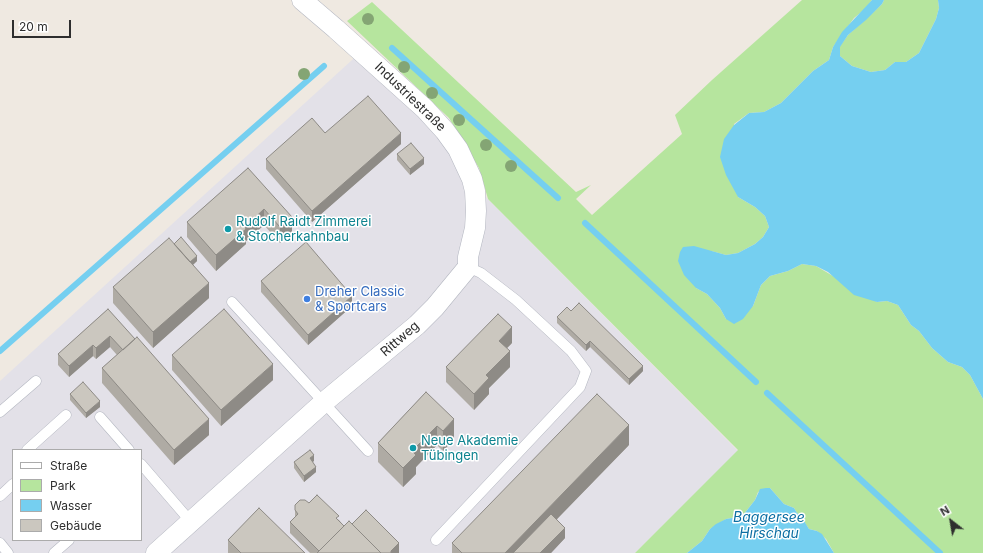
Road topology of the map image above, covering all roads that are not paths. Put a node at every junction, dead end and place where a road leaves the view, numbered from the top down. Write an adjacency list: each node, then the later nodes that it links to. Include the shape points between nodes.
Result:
1 (302, 0): 2 (street, Industriestraße, via 440,124 458,149 472,179 476,211)
2 (468, 267): 5 (street, Rittweg, via 417,325); 16 (lane, via 481,273 516,300 571,351 586,371 580,387)
3 (232, 302): 5 (lane)
4 (36, 381): 6 (lane)
5 (323, 403): 11 (lane); 15 (street, Rittweg)
6 (0, 412)
7 (66, 415): 9 (lane)
8 (100, 417): 10 (lane)
9 (28, 449)
10 (128, 449)
11 (368, 451)
12 (142, 465): 15 (lane)
13 (12, 485): 14 (lane)
14 (1, 492)
15 (191, 522): 19 (street, Rittweg)
16 (436, 540)
17 (68, 541): 21 (lane)
18 (0, 543): 20 (lane)
19 (165, 550)
20 (8, 553)
21 (54, 553)

